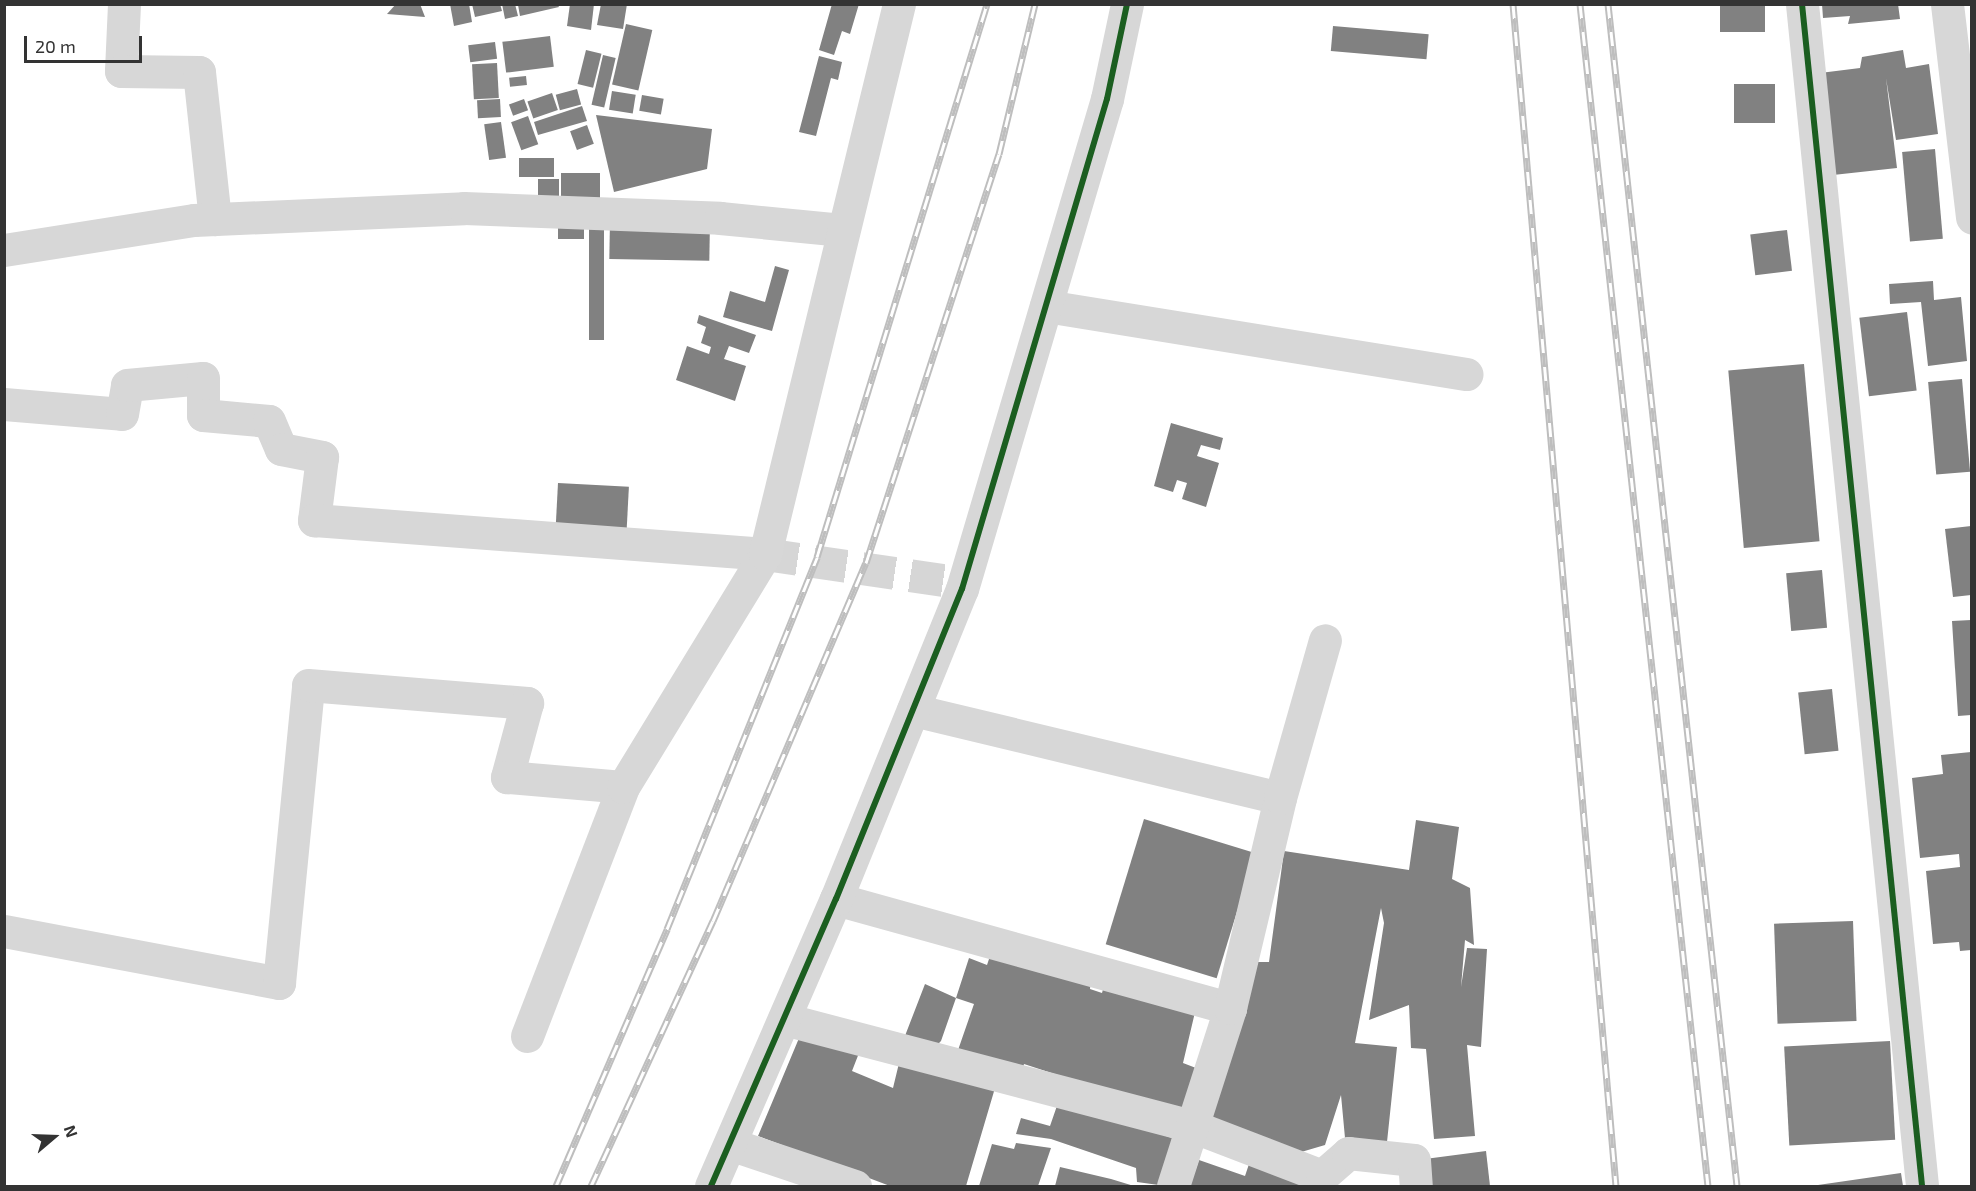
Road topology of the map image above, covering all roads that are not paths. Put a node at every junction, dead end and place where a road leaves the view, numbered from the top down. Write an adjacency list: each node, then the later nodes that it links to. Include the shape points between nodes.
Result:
1 (123, 4): 7 (street, via 121,71 198,72)
2 (899, 4): 8 (street)
3 (1127, 4): 10 (street, via 1107,99)
4 (1802, 4): 29 (street)
5 (1947, 4): 6 (street)
6 (1971, 218)
7 (215, 219): 8 (street, via 464,208 720,218); 9 (street)
8 (842, 230): 13 (street)
9 (4, 250)
10 (1046, 306): 11 (street); 15 (street, via 963,589)
11 (1467, 374)
12 (4, 404): 13 (street, via 122,414 127,385 203,378 203,415 269,421 281,449 322,457 314,520)
13 (765, 554): 16 (street)
14 (1325, 640): 17 (street)
15 (913, 711): 17 (street); 18 (street)
16 (623, 787): 19 (street, via 507,777 527,703 308,685 279,983); 22 (street)
17 (1280, 798): 20 (street)
18 (836, 899): 20 (street); 21 (street)
19 (4, 931)
20 (1230, 1008): 23 (street)
21 (784, 1019): 23 (street); 24 (street)
22 (527, 1036)
23 (1192, 1126): 27 (street); 28 (street, via 1322,1176 1348,1154 1414,1160)
24 (730, 1144): 25 (street); 26 (street)
25 (711, 1186)
26 (855, 1186)
27 (1173, 1186)
28 (1416, 1186)
29 (1922, 1186)

